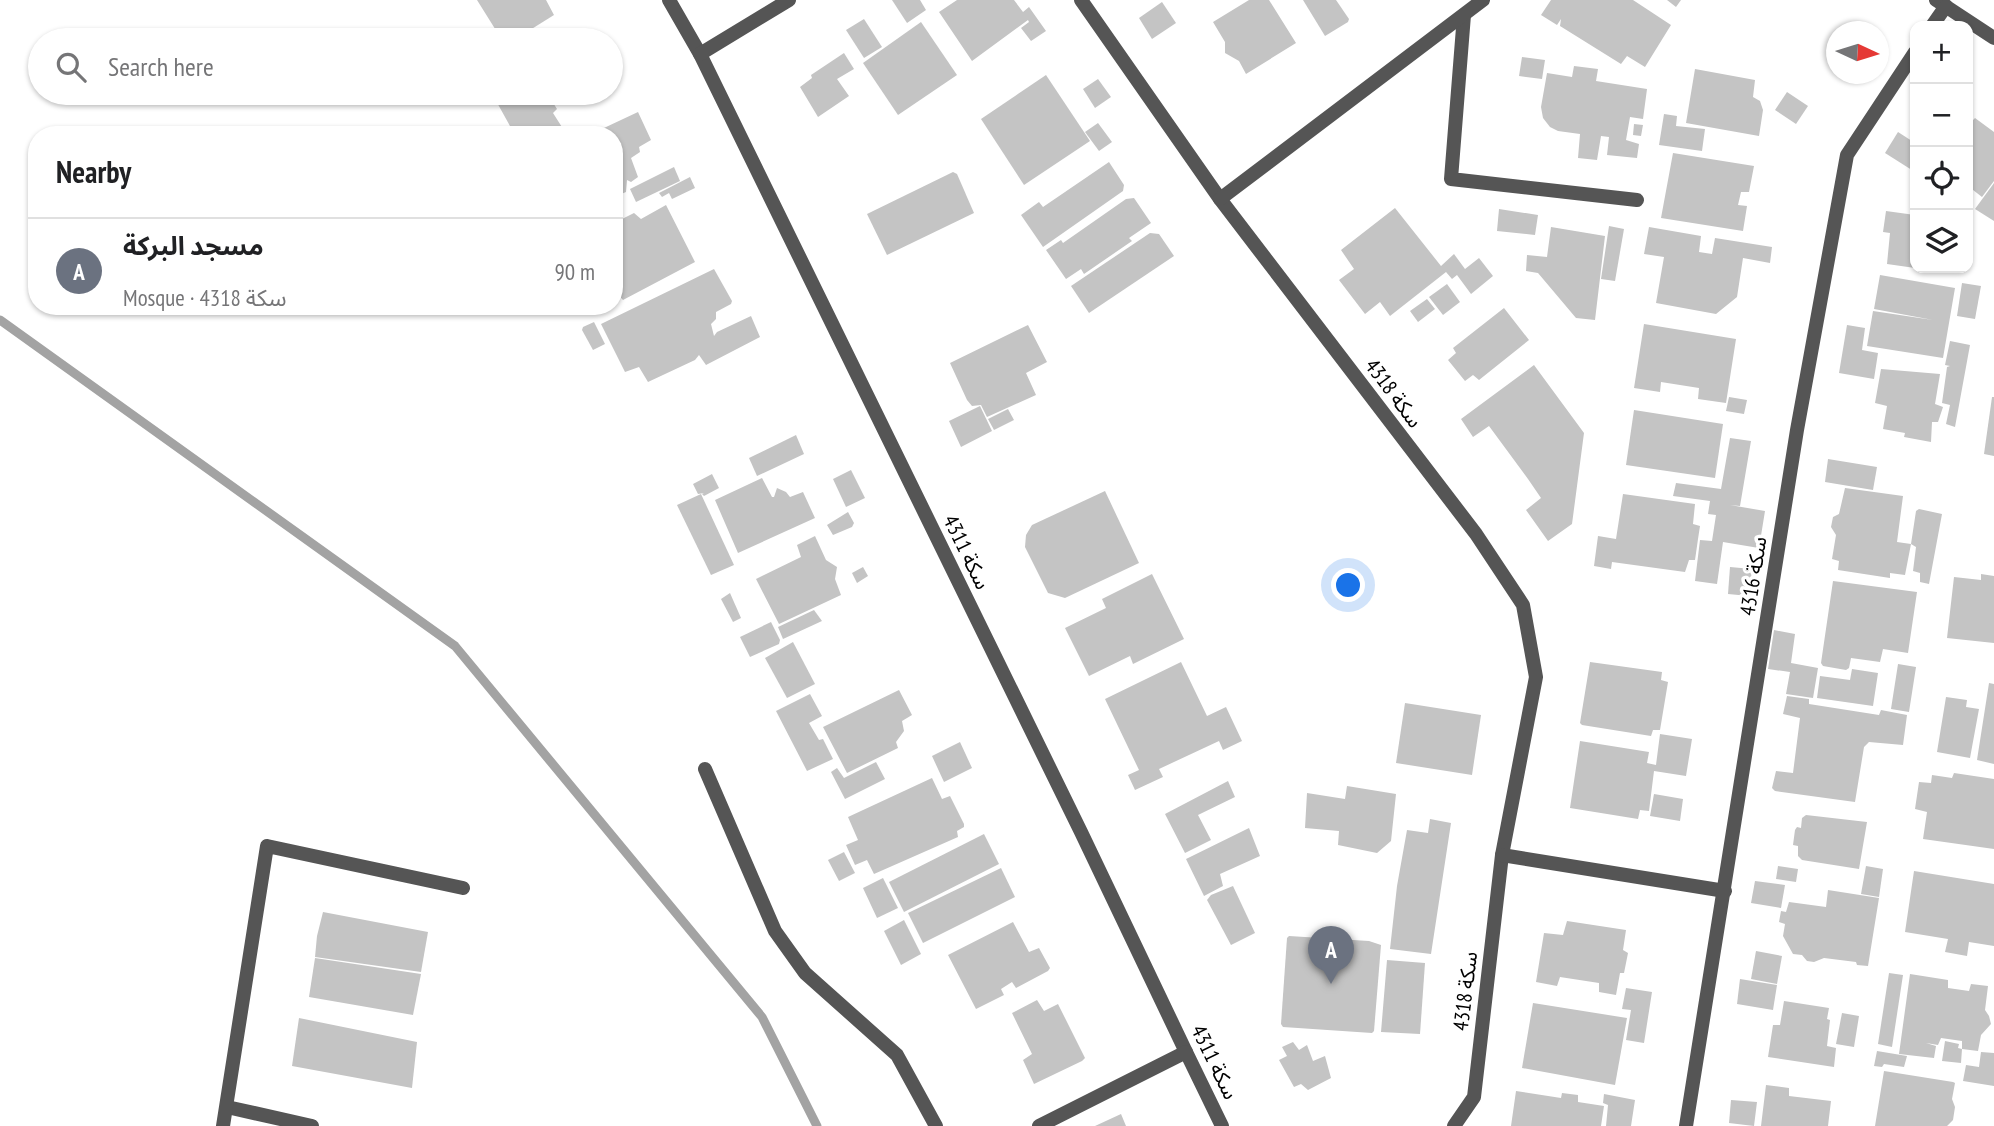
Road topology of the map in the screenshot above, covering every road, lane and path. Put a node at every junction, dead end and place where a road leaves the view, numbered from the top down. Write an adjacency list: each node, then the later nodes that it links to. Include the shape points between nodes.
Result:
1 (669, 0): 9 (street, سكة 4311)
2 (789, 0): 9 (street)
3 (1081, 0): 11 (street, سكة 4318)
4 (1483, 0): 6 (street)
5 (1941, 3): 7 (street); 8 (street)
6 (1464, 15): 11 (street); 12 (street, via 1451,179)
7 (1934, 21)
8 (1994, 38)
9 (701, 54): 17 (street, سكة 4311)
10 (1910, 59): 16 (street, سكة 4316, via 1846,155 1797,430)
11 (1220, 200): 14 (street, سكة 4318, via 1476,534 1523,605 1536,677)
12 (1637, 200)
13 (705, 769): 21 (street, via 775,931 805,973 897,1055)
14 (1502, 855): 16 (street); 24 (street, سكة 4318, via 1474,1097)
15 (463, 888): 18 (street, via 267,846)
16 (1725, 891): 25 (street, سكة 4316)
17 (1186, 1052): 22 (street); 23 (street, سكة 4311)
18 (227, 1107): 19 (street); 20 (street)
19 (223, 1126)
20 (312, 1126)
21 (936, 1126)
22 (1039, 1126)
23 (1222, 1126)
24 (1454, 1126)
25 (1686, 1126)

